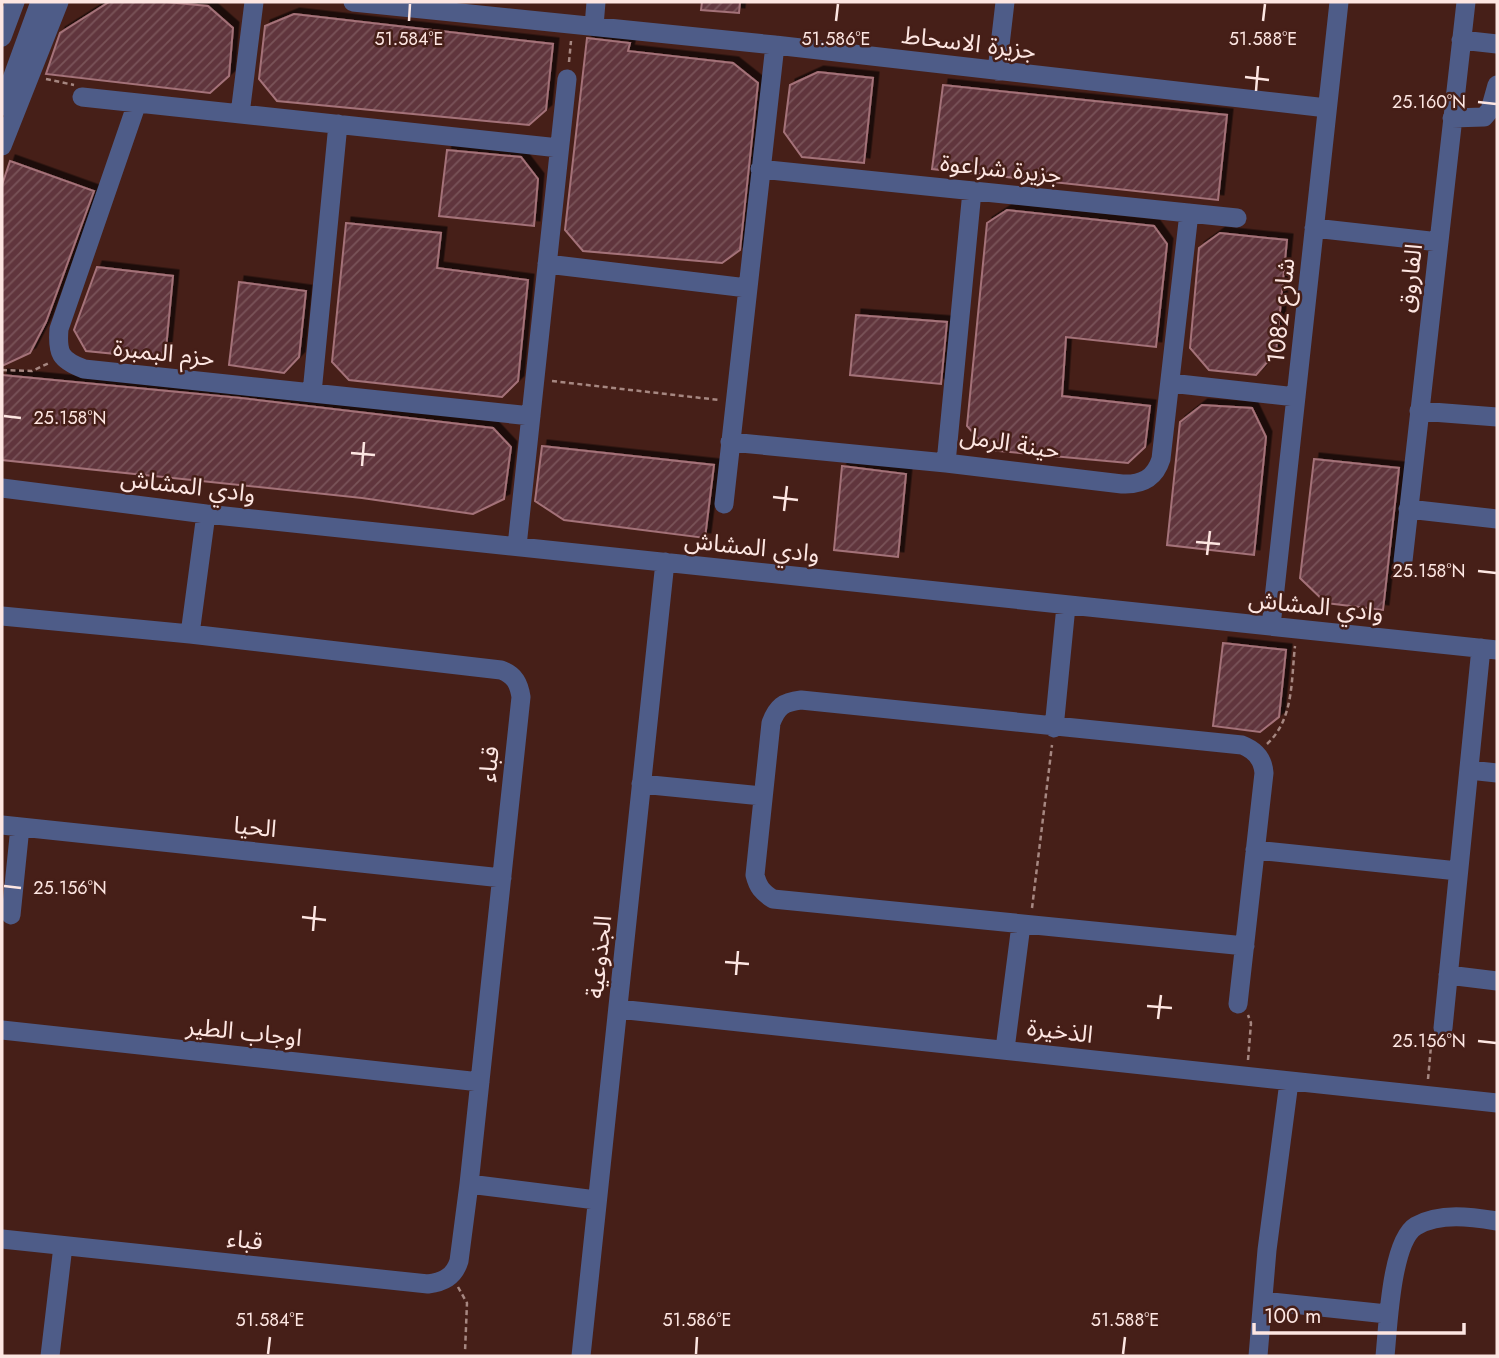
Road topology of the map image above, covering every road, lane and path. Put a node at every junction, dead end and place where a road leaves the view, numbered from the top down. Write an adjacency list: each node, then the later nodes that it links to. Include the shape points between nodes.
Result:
1 (15, 2): 13 (street)
2 (40, 2): 17 (street)
3 (59, 2): 12 (street)
4 (254, 2): 26 (street)
5 (353, 2): 10 (street, جزيرة الاسحاط)
6 (596, 2): 11 (street)
7 (1004, 2): 18 (street)
8 (1339, 2): 25 (street, شارع 1082)
9 (1466, 2): 14 (street, الفاروق)
10 (573, 24): 11 (street, جزيرة الاسحاط); 19 (path)
11 (594, 26): 16 (street, جزيرة الاسحاط)
12 (50, 27): 17 (street); 21 (street)
13 (2, 37)
14 (1461, 40): 15 (street); 27 (street, الفاروق)
15 (1497, 44)
16 (775, 46): 18 (street, جزيرة الاسحاط); 31 (street)
17 (21, 53): 24 (street)
18 (997, 71): 25 (street, جزيرة الاسحاط)
19 (567, 79): 30 (street)
20 (1497, 85): 27 (street, via 1484,117)
21 (27, 86): 22 (path, via 37,88 41,79 61,81 77,87); 29 (street)
22 (82, 97): 23 (street)
23 (137, 103): 26 (street); 39 (street, via 59,329)
24 (2, 106)
25 (1328, 108): 35 (street, شارع 1082)
26 (240, 114): 28 (street)
27 (1452, 118): 36 (street, الفاروق)
28 (338, 124): 30 (street); 43 (street)
29 (2, 146)
30 (559, 148): 37 (street)
31 (760, 169): 32 (street, جزيرة شراعوة); 38 (street)
32 (972, 191): 33 (street, جزيرة شراعوة); 50 (street, حينة الرمل)
33 (1189, 213): 34 (street, جزيرة شراعوة); 42 (street, حينة الرمل)
34 (1237, 218)
35 (1314, 228): 36 (street); 44 (street, شارع 1082)
36 (1438, 242): 46 (street, الفاروق)
37 (547, 264): 38 (street); 41 (street)
38 (747, 288): 45 (street)
39 (61, 355): 40 (path, via 32,371); 43 (street, حزم البمبرة, via 83,369)
40 (2, 370)
41 (535, 379): 45 (path); 47 (street)
42 (1170, 383): 44 (street); 50 (street, حينة الرمل, via 1161,459 1154,473 1140,483)
43 (312, 393): 47 (street, حزم البمبرة)
44 (1296, 397): 61 (street, شارع 1082)
45 (734, 401): 49 (street)
46 (1419, 411): 48 (street); 53 (street, الفاروق)
47 (531, 416): 56 (street)
48 (1497, 417)
49 (730, 442): 50 (street); 52 (street)
50 (946, 463)
51 (2, 488): 54 (street, وادي المشاش)
52 (724, 504)
53 (1408, 509): 55 (street); 57 (street, الفاروق)
54 (206, 514): 56 (street, وادي المشاش); 63 (street)
55 (1497, 519)
56 (517, 546): 58 (street, وادي المشاش)
57 (1403, 561)
58 (665, 562): 59 (street, وادي المشاش); 69 (street, الجذوعية)
59 (1066, 606): 61 (street, وادي المشاش); 65 (street)
60 (2, 616): 63 (street, قباء)
61 (1271, 626): 62 (street, وادي المشاش)
62 (1297, 628): 64 (street, وادي المشاش); 66 (path, via 1288,710 1283,725)
63 (190, 634): 75 (street, قباء, via 509,673 519,684 521,697)
64 (1489, 649): 67 (street)
65 (1055, 728): 66 (street, via 1242,746); 70 (street, via 789,701 775,711 771,723); 77 (path)
66 (1257, 754): 72 (street, via 1264,773)
67 (1469, 770): 68 (street); 74 (street)
68 (1497, 773)
69 (642, 785): 70 (street); 82 (street, الجذوعية)
70 (762, 796): 77 (street, via 755,875 758,886 773,899)
71 (11, 826): 73 (street); 75 (street, الحيا)
72 (1255, 850): 74 (street); 78 (street)
73 (9, 862): 76 (street)
74 (1458, 872): 79 (street)
75 (502, 878): 87 (street, قباء)
76 (10, 915)
77 (1025, 925): 78 (street); 85 (street)
78 (1245, 946): 81 (street)
79 (1448, 975): 80 (street); 83 (street)
80 (1497, 981)
81 (1238, 1004): 86 (path, via 1251,1019)
82 (618, 1009): 85 (street, الذخيرة); 92 (street, الجذوعية)
83 (1443, 1028): 89 (path, via 1432,1046)
84 (2, 1030): 87 (street, اوجاب الطير)
85 (1006, 1049): 86 (street, الذخيرة)
86 (1247, 1077): 88 (street, الذخيرة)
87 (481, 1082): 91 (street, قباء)
88 (1289, 1082): 89 (street, الذخيرة); 97 (street)
89 (1426, 1096): 90 (street, الذخيرة)
90 (1497, 1103)
91 (469, 1184): 92 (street); 96 (street, قباء, via 459,1261)
92 (596, 1200): 101 (street, الجذوعية)
93 (1497, 1221): 98 (street, via 1462,1216 1414,1226 1402,1244)
94 (2, 1239): 95 (street, قباء)
95 (63, 1245): 96 (street, قباء, via 428,1284); 100 (street)
96 (450, 1276): 99 (path, via 467,1303)
97 (1263, 1301): 98 (street); 102 (street)
98 (1388, 1314): 103 (street)
99 (465, 1352)
100 (50, 1356)
101 (581, 1356)
102 (1258, 1356)
103 (1385, 1356)

